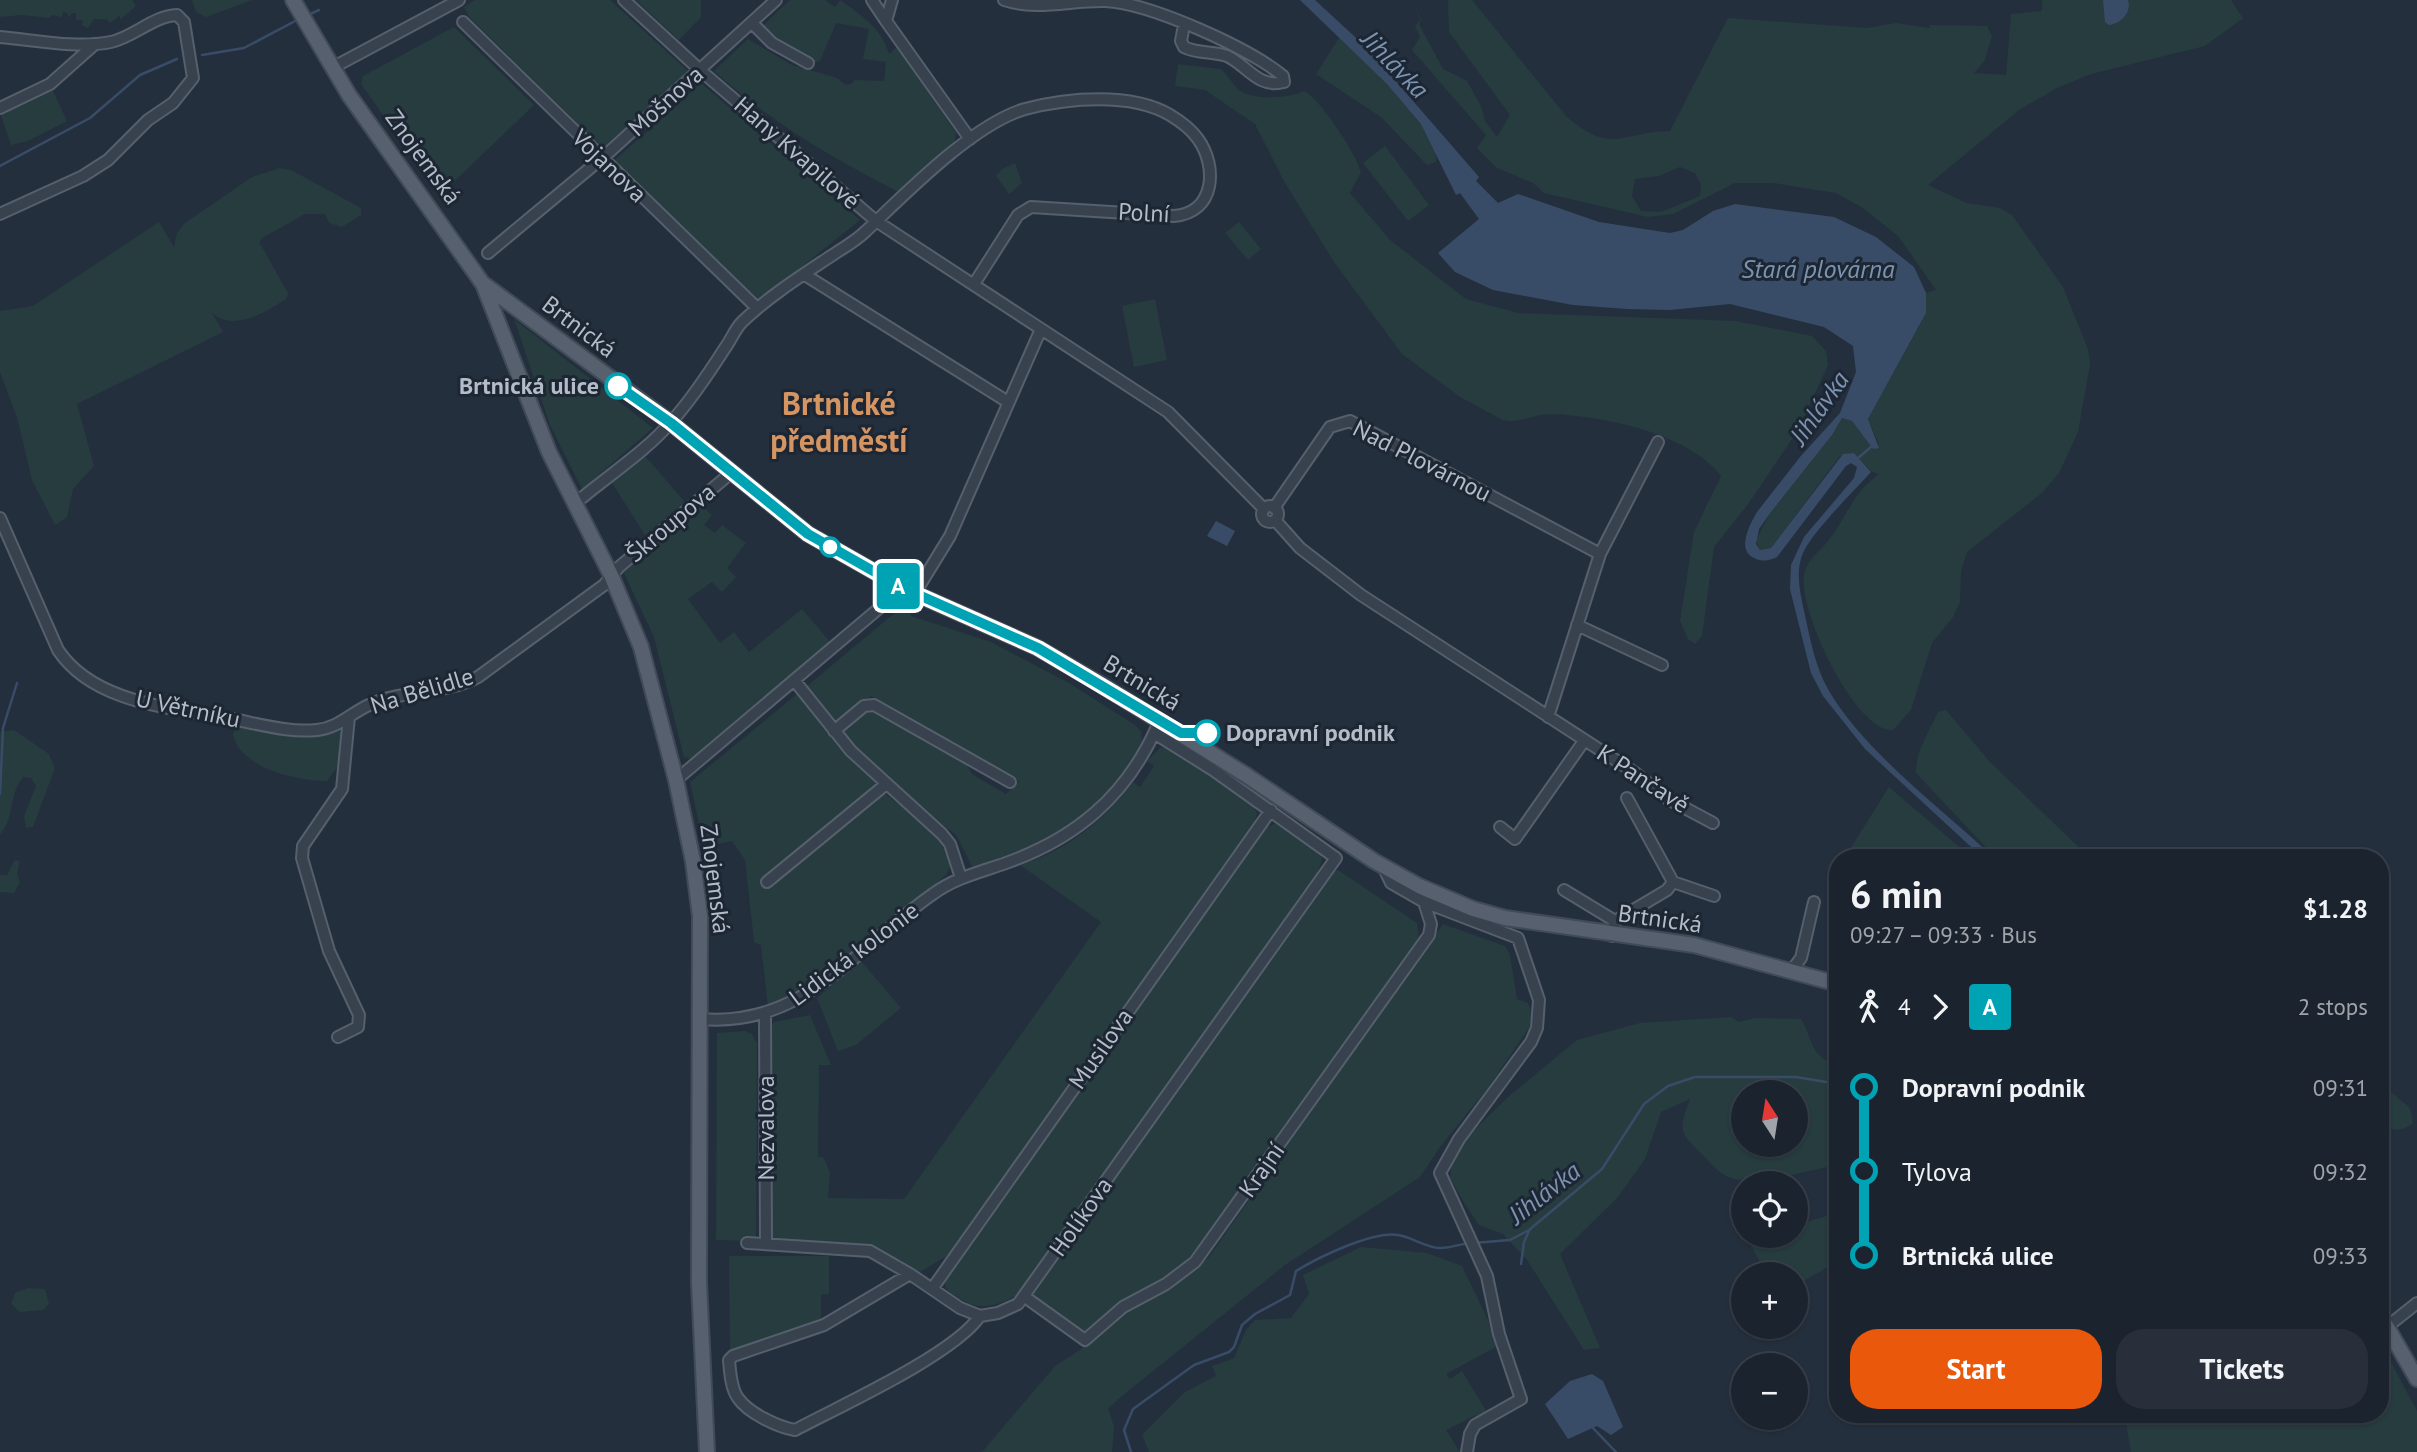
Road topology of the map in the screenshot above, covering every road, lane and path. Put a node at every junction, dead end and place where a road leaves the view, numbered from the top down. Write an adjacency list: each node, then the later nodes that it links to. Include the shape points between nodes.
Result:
1 (293, 0): 15 (main road, Znojemská)
2 (459, 0): 15 (street)
3 (624, 0): 16 (street, Hany Kvapilové)
4 (776, 0): 10 (street, Mošnova)
5 (872, 0): 8 (street)
6 (892, 0): 8 (street)
7 (1004, 0): 11 (street, via 1023,6 1116,2)
8 (886, 21): 18 (street)
9 (463, 22): 19 (street, Vojanova)
10 (752, 23): 14 (street, via 772,43); 16 (street, Mošnova)
11 (1184, 24): 11 (street, via 1246,50 1283,76 1284,82 1252,77 1228,57 1184,47)
12 (0, 37): 13 (street)
13 (95, 44): 17 (street, via 50,84); 20 (street, via 113,42 177,15 184,22 191,84 108,160)
14 (808, 63)
15 (332, 68): 24 (main road, Znojemská)
16 (700, 70): 19 (street, Mošnova); 21 (street, Hany Kvapilové)
17 (0, 108)
18 (970, 139): 21 (street, Polní); 25 (street, Polní, via 1024,110 1096,101 1142,104 1169,114 1189,129 1205,151 1210,170 1205,199 1181,215 1031,206 1018,215)
19 (601, 159): 22 (street, Mošnova); 27 (street, Vojanova)
20 (0, 214)
21 (877, 221): 23 (street, Polní); 25 (street)
22 (488, 253)
23 (805, 275): 27 (street, Polní); 30 (street)
24 (483, 284): 26 (main road, Brtnická); 29 (main road, Znojemská)
25 (974, 284): 28 (street)
26 (511, 304): 29 (main road, Znojemská, via 506,317); 31 (main road, Brtnická)
27 (757, 308): 31 (street, Polní, via 739,325)
28 (1041, 328): 30 (street); 35 (street, via 1168,412)
29 (509, 345): 34 (main road, Znojemská, via 542,436)
30 (1008, 402): 39 (street, via 950,536)
31 (671, 423): 33 (main road, Brtnická); 34 (street, Polní)
32 (1658, 442): 37 (street)
33 (731, 473): 38 (street, Škroupova); 39 (main road, Brtnická, via 808,534)
34 (573, 501): 38 (main road, Znojemská)
35 (1269, 509): 37 (street, Nad Plovárnou, via 1330,427 1356,422); 44 (street, via 1262,517 1265,521 1275,520 1300,548 1361,595)
36 (0, 518): 43 (street, U Větrníku, via 58,650 68,666 89,680 156,706 278,728 317,730)
37 (1600, 554): 40 (street)
38 (611, 575): 43 (street, Na Bělidle, via 604,585 478,677 386,698); 48 (main road, Znojemská, via 645,658)
39 (909, 591): 42 (street); 45 (main road, Brtnická, via 1038,648)
40 (1577, 625): 41 (street); 44 (street)
41 (1662, 665)
42 (794, 680): 46 (street); 48 (street)
43 (349, 717): 69 (street, Na Bělidle, via 342,789 303,846 302,858 330,951 359,1015 358,1027)
44 (1548, 717): 47 (street)
45 (1157, 727): 52 (street, Brtnická); 56 (main road, Brtnická); 57 (street, Lidická kolonie, via 1132,773 1097,813 1059,841)
46 (834, 731): 49 (street, via 864,706 874,705); 50 (street)
47 (1584, 741): 53 (street, K Pančavě, via 1668,799); 54 (street, K Pančavě, via 1515,839)
48 (676, 780): 68 (main road, Znojemská, via 699,903)
49 (1010, 782)
50 (885, 785): 57 (street, via 942,834); 58 (street)
51 (1627, 798): 59 (street)
52 (1271, 810): 55 (street, Brtnická); 73 (street, Musilova)
53 (1713, 823)
54 (1500, 827)
55 (1336, 858): 74 (street, Holíkova)
56 (1383, 866): 62 (street, via 1391,883); 64 (main road, Brtnická, via 1474,909 1506,918)
57 (961, 878): 67 (street, Lidická kolonie, via 931,894 808,995)
58 (767, 882)
59 (1674, 882): 61 (street); 64 (street)
60 (1564, 890): 64 (street)
61 (1714, 896)
62 (1424, 902): 74 (street, Krajní, via 1431,924 1429,935 1195,1262 1123,1307 1085,1340); 81 (street, via 1518,938 1539,1000 1531,1042 1459,1139 1440,1173 1488,1276 1499,1334 1521,1399 1475,1425)
63 (1814, 902): 65 (street, via 1801,958)
64 (1614, 928): 65 (main road, Brtnická)
65 (1791, 971): 66 (main road, Brtnická)
66 (1829, 982)
67 (765, 1014): 68 (street, Lidická kolonie); 71 (street, Nezvalova)
68 (701, 1019): 80 (main road, Znojemská, via 699,1349)
69 (338, 1037)
70 (747, 1243): 71 (street)
71 (766, 1243): 72 (street, via 870,1251)
72 (910, 1274): 73 (street); 76 (street, Holíkova, via 824,1325 733,1356 729,1360 735,1392 745,1405 795,1430 898,1376 967,1330)
73 (932, 1289): 76 (street)
74 (1025, 1297): 76 (street, Holíkova, via 1010,1309)
75 (2417, 1303): 77 (street)
76 (980, 1316)
77 (2389, 1317)
78 (2389, 1329): 79 (main road)
79 (2417, 1379)
80 (707, 1452)
81 (1467, 1452)

